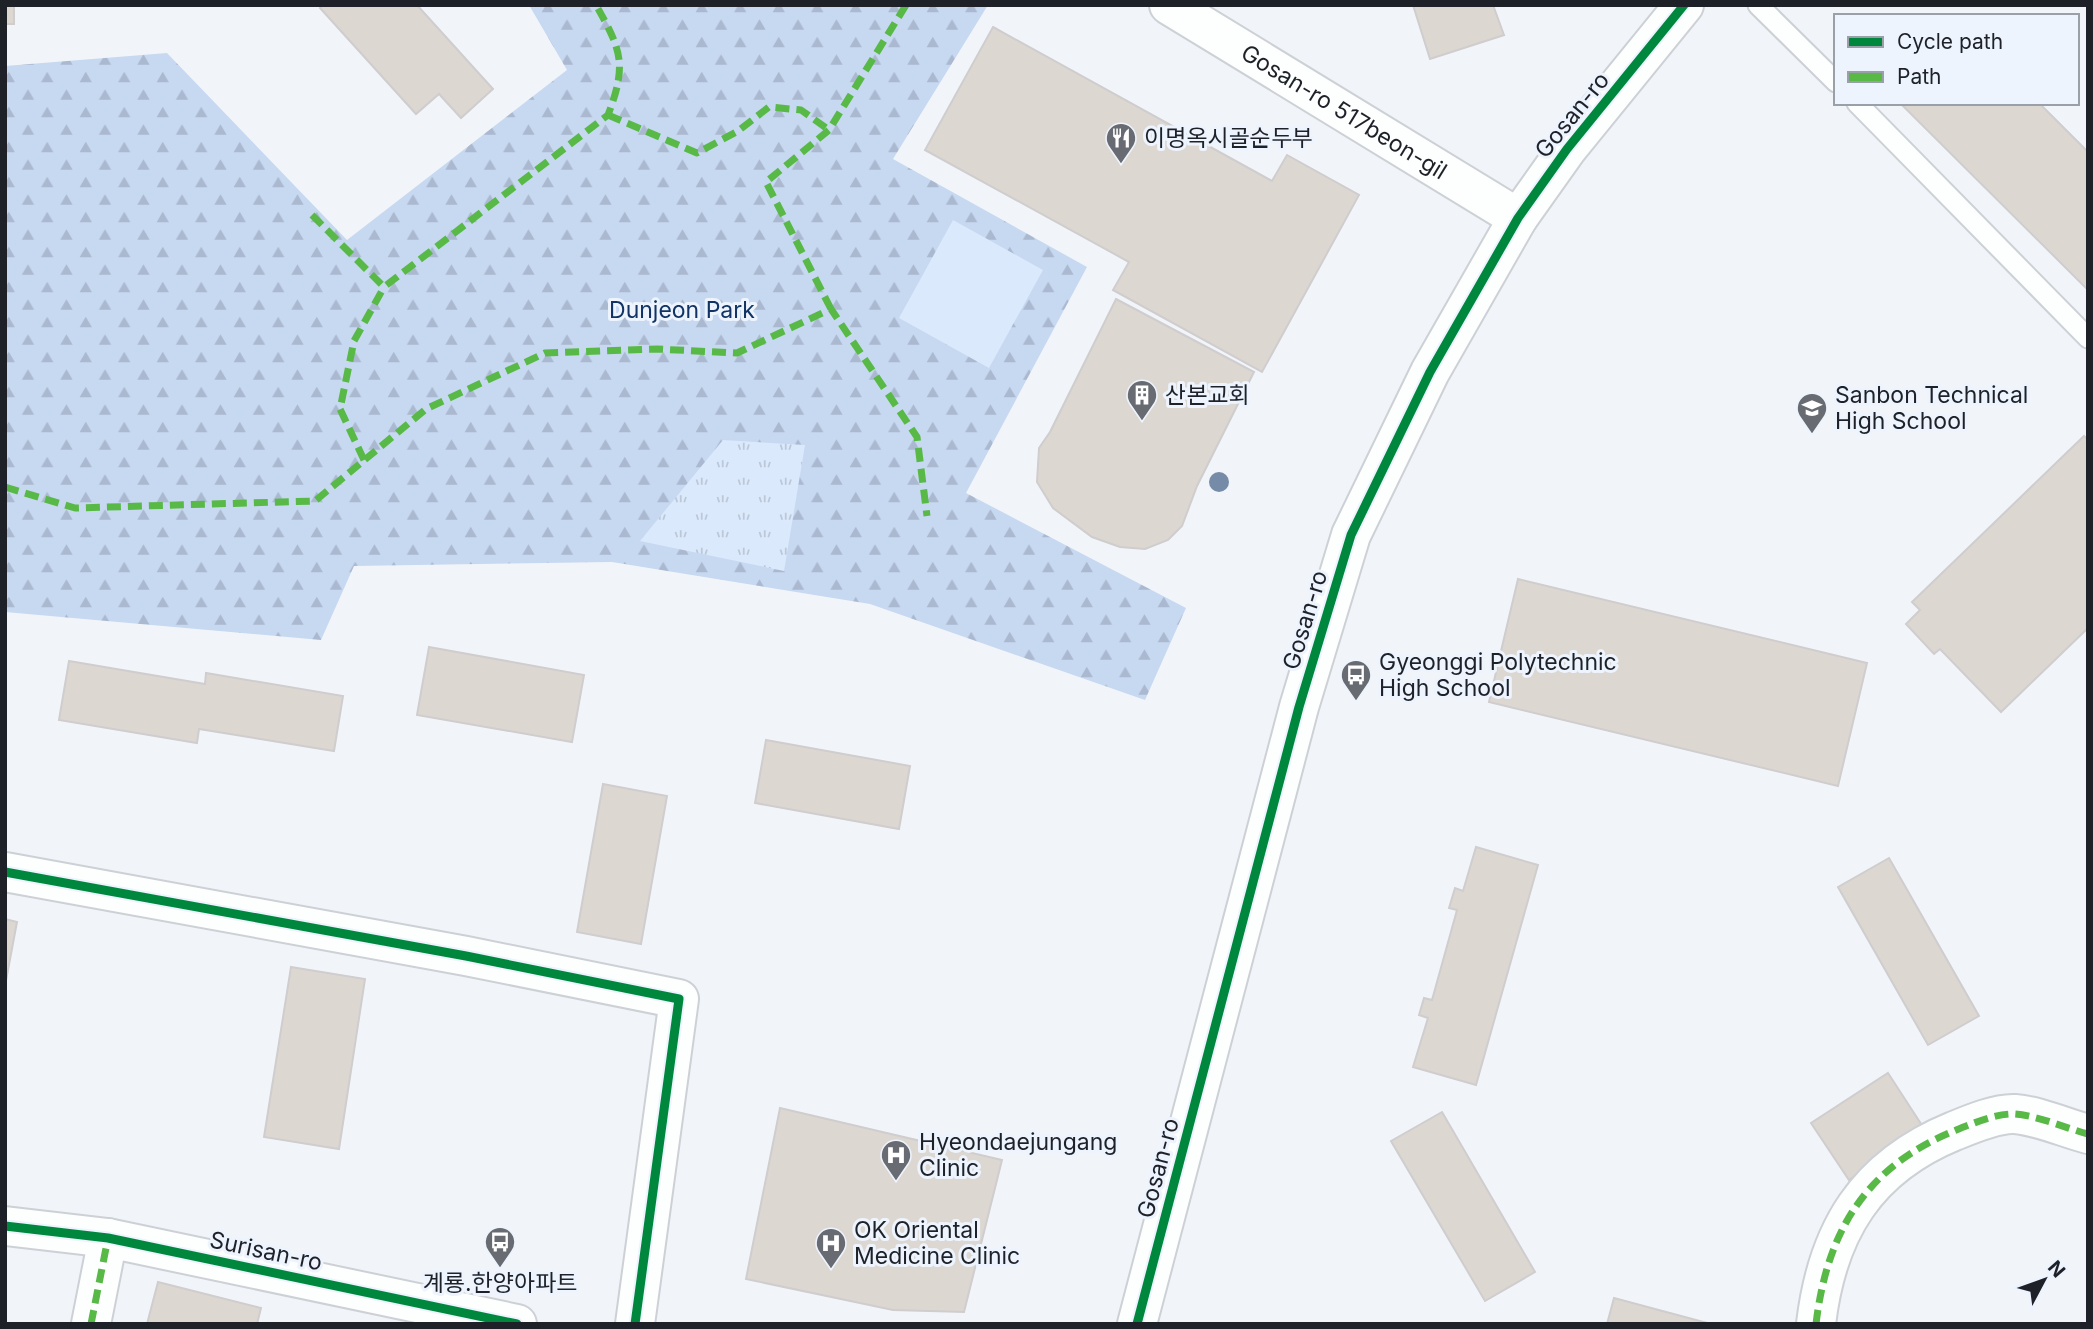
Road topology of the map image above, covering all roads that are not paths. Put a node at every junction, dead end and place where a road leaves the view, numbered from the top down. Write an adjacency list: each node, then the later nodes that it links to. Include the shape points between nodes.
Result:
1 (1169, 5): 6 (street, Gosan-ro 517beon-gil)
2 (1684, 5): 6 (street, Gosan-ro, via 1567,149)
3 (1758, 5): 4 (lane)
4 (1834, 80)
5 (1859, 105): 7 (lane)
6 (1518, 218): 15 (street, Gosan-ro, via 1430,372 1351,535 1298,707)
7 (2088, 338)
8 (5, 872): 14 (street, via 679,999)
9 (2088, 1134): 16 (street, via 2014,1114 1969,1124 1922,1144 1857,1201 1835,1246)
10 (5, 1226): 11 (street, Surisan-ro)
11 (108, 1238): 12 (street); 13 (street, Surisan-ro)
12 (91, 1324)
13 (517, 1324)
14 (635, 1324)
15 (1137, 1324)
16 (1816, 1324)

